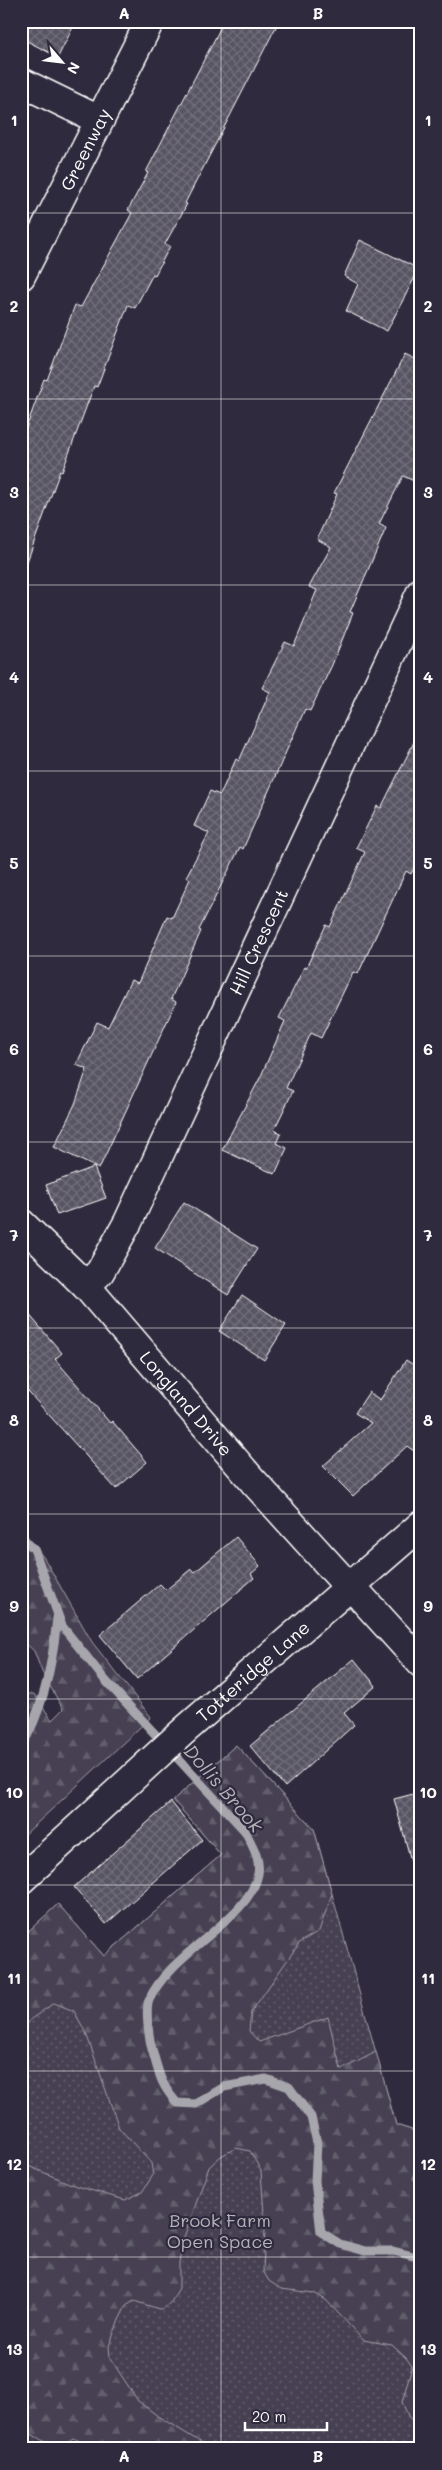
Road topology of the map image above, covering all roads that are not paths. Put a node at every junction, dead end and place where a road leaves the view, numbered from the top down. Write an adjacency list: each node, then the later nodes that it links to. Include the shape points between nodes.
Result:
1 (150, 21): 3 (street, Greenway)
2 (21, 82): 3 (street)
3 (98, 120): 4 (street, Greenway)
4 (21, 276)
5 (421, 592): 7 (street, Hill Crescent, via 128,1222 100,1272)
6 (21, 1223): 7 (street, Longland Drive)
7 (86, 1286): 9 (street, Longland Drive, via 252,1481)
8 (421, 1525): 9 (street, Totteridge Lane)
9 (350, 1586): 10 (street, Longland Drive); 11 (street, Totteridge Lane, via 119,1788)
10 (421, 1663)
11 (21, 1880)

